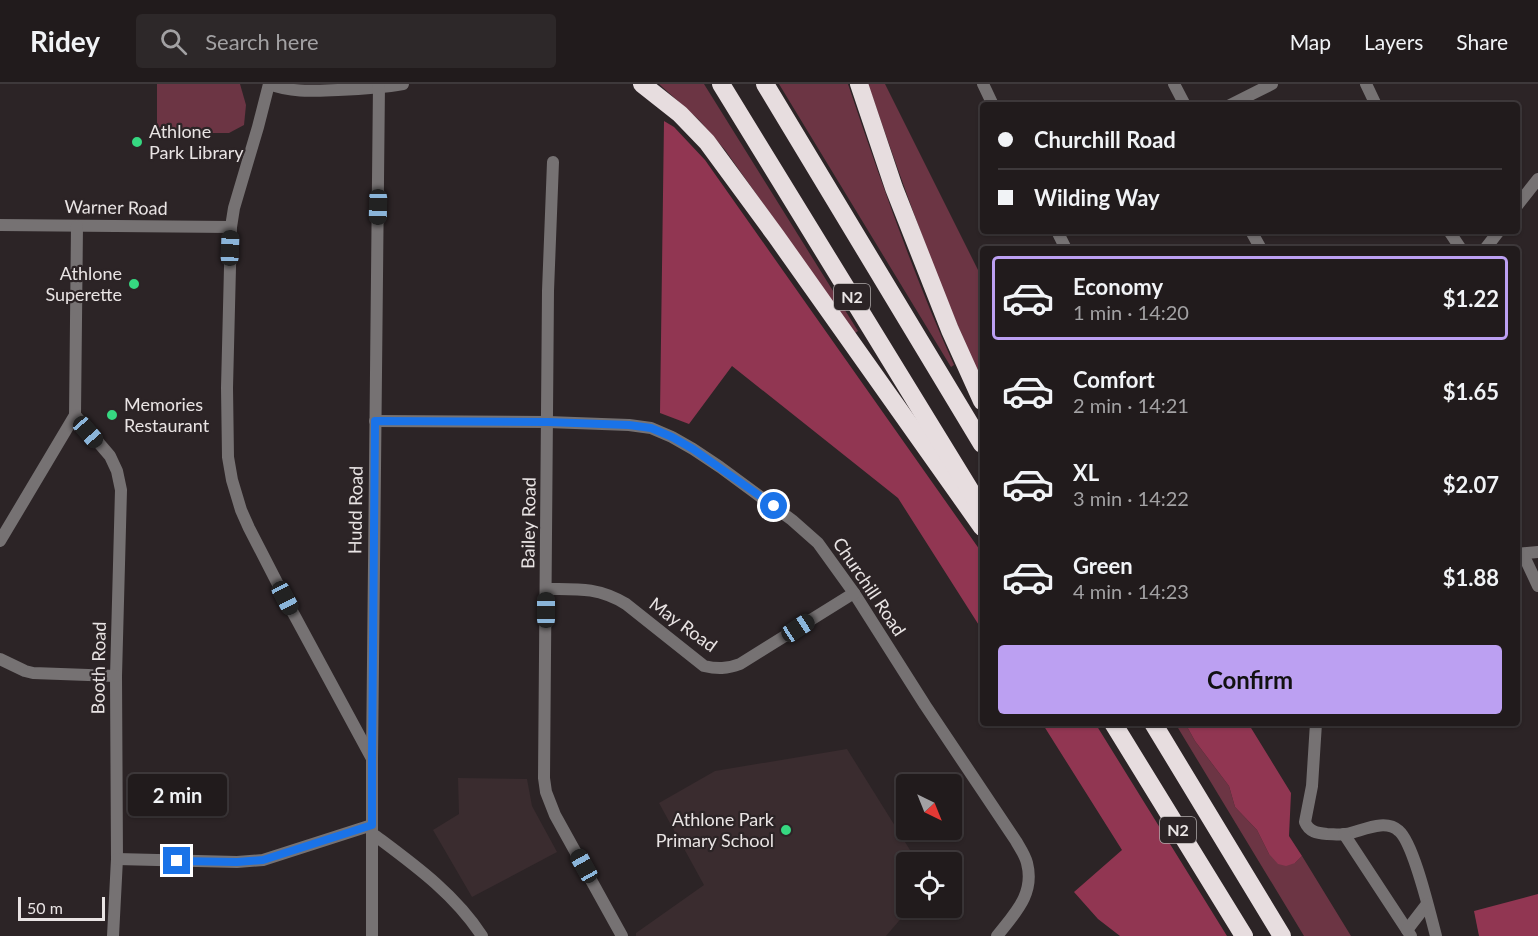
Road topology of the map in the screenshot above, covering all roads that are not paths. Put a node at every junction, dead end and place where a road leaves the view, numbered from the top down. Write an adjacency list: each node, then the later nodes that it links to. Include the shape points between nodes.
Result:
1 (269, 84): 11 (street, via 302,91); 21 (street)
2 (403, 84): 11 (street)
3 (642, 84): 30 (highway, via 681,114 707,142)
4 (721, 84): 29 (highway, N2)
5 (765, 84): 28 (highway, N2)
6 (859, 84): 24 (highway, via 898,199)
7 (983, 84): 12 (street)
8 (1174, 84): 13 (street)
9 (1272, 84): 14 (street)
10 (1366, 84): 15 (street)
11 (379, 86): 26 (street, Hudd Road)
12 (992, 102)
13 (1183, 102)
14 (1236, 102)
15 (1375, 102)
16 (553, 162): 27 (street, Bailey Road)
17 (1538, 179): 18 (street)
18 (1520, 202)
19 (0, 225): 20 (street, Warner Road)
20 (77, 226): 21 (street, Warner Road); 25 (street)
21 (231, 227): 42 (street, via 227,388 232,480 249,528)
22 (1497, 234): 23 (street)
23 (1487, 246)
24 (980, 397)
25 (75, 415): 31 (street); 38 (street, Booth Road, via 110,456 121,490)
26 (375, 421): 27 (street, Churchill Road); 42 (street, Hudd Road)
27 (548, 422): 35 (street, Bailey Road); 36 (street, Churchill Road, via 629,425 651,428 672,437 792,519 818,543)
28 (980, 441)
29 (980, 507)
30 (980, 524)
31 (0, 541)
32 (1538, 552): 33 (street)
33 (1520, 554): 34 (street)
34 (1538, 586)
35 (546, 589): 36 (street, May Road, via 581,589 613,596 704,666 718,669 740,664); 51 (street, Bailey Road, via 546,792)
36 (854, 593): 52 (street, Churchill Road, via 1026,861 1029,878 1023,903)
37 (0, 659): 38 (street, via 33,673)
38 (116, 676): 45 (street, Booth Road)
39 (1115, 726): 53 (highway, N2)
40 (1155, 726): 54 (highway, N2)
41 (1316, 726): 44 (street, via 1305,822 1317,834)
42 (372, 758): 43 (street, Hudd Road)
43 (373, 829): 45 (street, via 253,862); 49 (street, Hudd Road); 50 (street, via 443,890)
44 (1344, 834): 46 (street, via 1383,825 1400,831); 47 (street)
45 (117, 859): 48 (street, Booth Road)
46 (1427, 904): 47 (street); 55 (street)
47 (1409, 933)
48 (113, 936)
49 (372, 936)
50 (482, 936)
51 (622, 936)
52 (997, 936)
53 (1244, 936)
54 (1282, 936)
55 (1436, 936)

